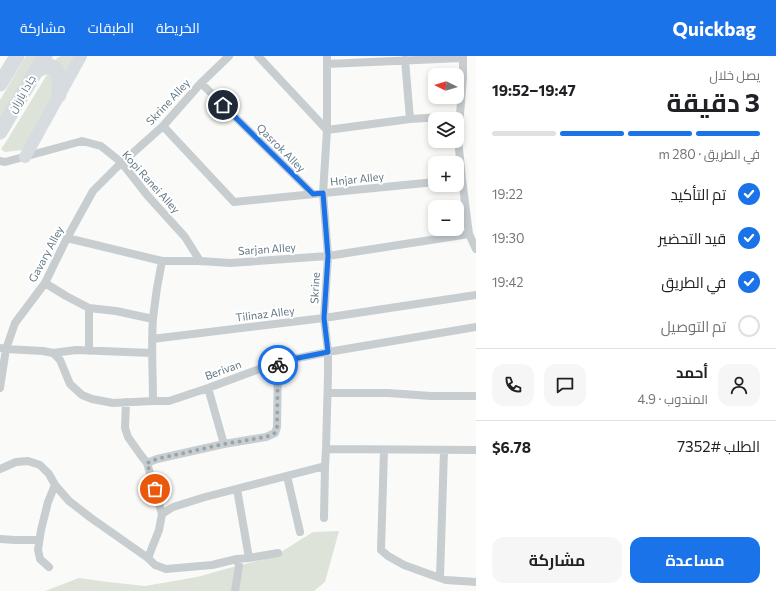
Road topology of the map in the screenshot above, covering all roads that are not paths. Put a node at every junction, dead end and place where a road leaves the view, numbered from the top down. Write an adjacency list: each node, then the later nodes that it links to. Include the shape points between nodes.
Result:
1 (17, 56): 12 (highway)
2 (45, 56): 10 (highway, جادا بارزان)
3 (59, 56): 10 (highway)
4 (81, 56): 13 (main road)
5 (230, 56): 11 (street, Skrine Alley)
6 (258, 56): 18 (street)
7 (462, 57): 9 (street); 14 (street)
8 (327, 60): 9 (street); 18 (street, Skrine)
9 (405, 60): 16 (street)
10 (36, 71): 13 (highway, via 46,66 55,69 60,79); 19 (highway, جادا بارزان)
11 (201, 83): 17 (street, Skrine Alley); 26 (street, Qasrok Alley)
12 (0, 84)
13 (59, 95): 20 (main road)
14 (460, 112)
15 (428, 118): 16 (street)
16 (410, 119): 18 (street)
17 (163, 126): 22 (street, Skrine Alley); 26 (street, Hnjar Alley, via 234,202)
18 (327, 130): 25 (street, Skrine)
19 (0, 132)
20 (25, 157): 21 (street, Kopi Ranei Alley); 22 (street, Kopi Ranei Alley, via 82,141 101,146)
21 (0, 161)
22 (122, 163): 30 (street, Gavary Alley, via 93,191); 34 (street, Kopi Ranei Alley, via 147,196 185,237)
23 (428, 183): 25 (street, Hnjar Alley)
24 (462, 192): 27 (street)
25 (323, 193): 26 (street, Hnjar Alley); 32 (street, Skrine)
26 (313, 194)
27 (467, 218): 28 (street); 29 (street)
28 (476, 218)
29 (469, 234): 31 (street); 32 (street, Sarjan Alley)
30 (67, 238): 33 (street, Sarjan Alley); 35 (street, Gavary Alley)
31 (476, 249)
32 (328, 256): 34 (street, Sarjan Alley, via 230,263); 38 (street, Skrine)
33 (162, 261): 34 (street, Sarjan Alley); 39 (street)
34 (200, 261)
35 (45, 283): 37 (street); 42 (street, Gavary Alley, via 15,323)
36 (476, 295): 38 (street, Tilinaz Alley)
37 (89, 308): 39 (street); 43 (street)
38 (324, 318): 41 (street, Tilinaz Alley); 44 (street, Skrine)
39 (153, 319): 41 (street)
40 (476, 327): 44 (street, Berivan)
41 (152, 339): 46 (street)
42 (3, 348): 45 (street); 48 (street, Gavary Alley)
43 (89, 351): 45 (street); 46 (street)
44 (328, 352): 47 (street, Berivan); 50 (street, Skrine)
45 (53, 353): 52 (street, Berivan, via 60,360 70,384 82,395 92,399)
46 (152, 353): 53 (street)
47 (278, 362): 49 (street, Berivan); 54 (street, via 275,433 266,437)
48 (0, 388)
49 (208, 388): 53 (street, Berivan, via 169,401); 54 (street)
50 (328, 393): 51 (street); 55 (street, Skrine)
51 (476, 396)
52 (126, 402): 53 (street, Berivan); 59 (street, via 128,437)
53 (153, 402)
54 (224, 444): 59 (street)
55 (326, 449): 56 (street); 60 (street, Skrine)
56 (384, 450): 57 (street); 75 (street, via 381,550 404,565)
57 (444, 450): 58 (street); 75 (street)
58 (476, 450)
59 (147, 463): 65 (street)
60 (325, 466): 62 (street); 66 (street, Skrine)
61 (0, 469): 63 (street, via 16,462 28,461 40,465)
62 (287, 476): 64 (street); 67 (street)
63 (55, 485): 69 (street); 71 (street, via 74,505)
64 (236, 489): 65 (street, via 173,507); 72 (street)
65 (162, 514): 71 (street)
66 (324, 518)
67 (300, 532)
68 (0, 539): 69 (street)
69 (39, 540): 74 (street, via 40,559)
70 (278, 553): 72 (street)
71 (148, 558): 73 (street, via 155,565 166,569 212,565)
72 (249, 558): 73 (street)
73 (237, 559): 77 (street, via 239,566)
74 (48, 567)
75 (440, 578): 76 (street)
76 (476, 582)
77 (235, 591)

